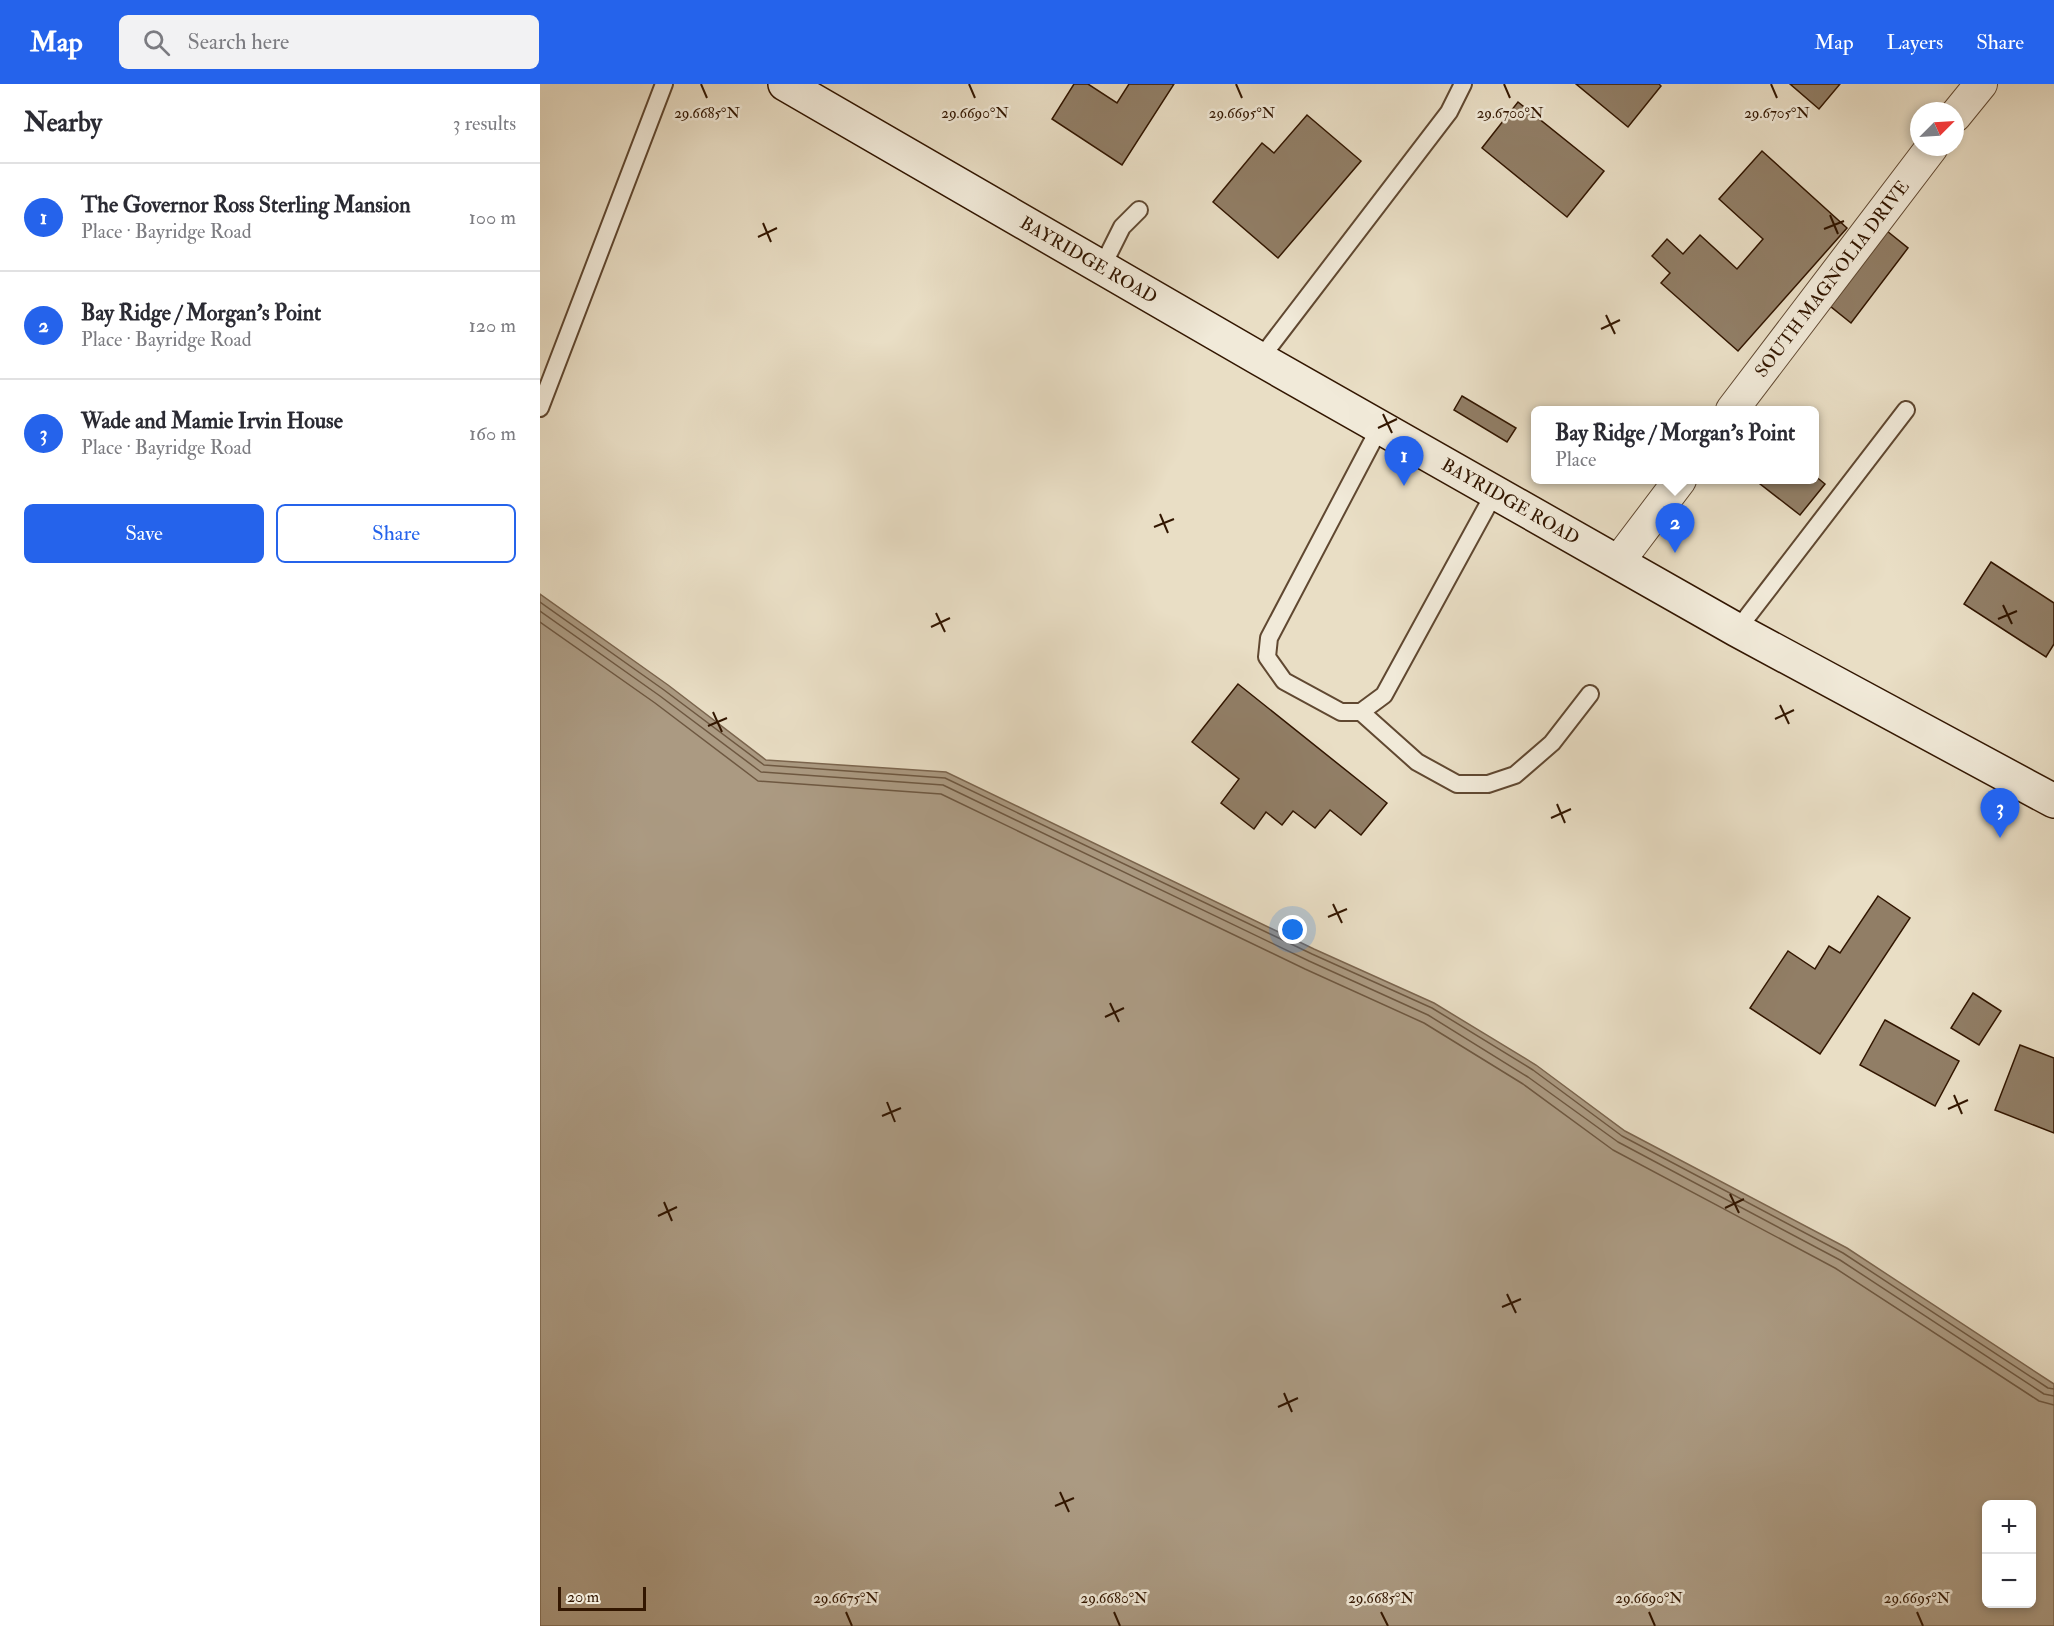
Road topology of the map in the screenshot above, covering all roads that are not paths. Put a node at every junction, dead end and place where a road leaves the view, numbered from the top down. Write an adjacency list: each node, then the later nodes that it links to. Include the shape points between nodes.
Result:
1 (664, 84): 11 (lane)
2 (785, 84): 8 (street, BAYRIDGE ROAD)
3 (1464, 84): 9 (lane, via 1449,112)
4 (1981, 84): 5 (street)
5 (1964, 105)
6 (1925, 156): 10 (street, SOUTH MAGNOLIA DRIVE)
7 (1139, 210): 8 (lane, via 1122,227)
8 (1102, 267): 9 (street, BAYRIDGE ROAD)
9 (1260, 359): 13 (street, BAYRIDGE ROAD)
10 (1736, 406)
11 (540, 408)
12 (1906, 410): 17 (lane)
13 (1380, 427): 15 (street, BAYRIDGE ROAD); 19 (lane, via 1269,638 1267,657 1284,681 1341,712)
14 (1677, 484): 16 (street)
15 (1496, 492): 16 (street, BAYRIDGE ROAD); 19 (lane, via 1384,695)
16 (1618, 562): 17 (street, BAYRIDGE ROAD)
17 (1737, 630): 20 (street, BAYRIDGE ROAD)
18 (1590, 694): 19 (lane, via 1552,742 1530,762 1515,775 1488,784 1457,784 1417,762)
19 (1361, 712)
20 (2054, 801)

